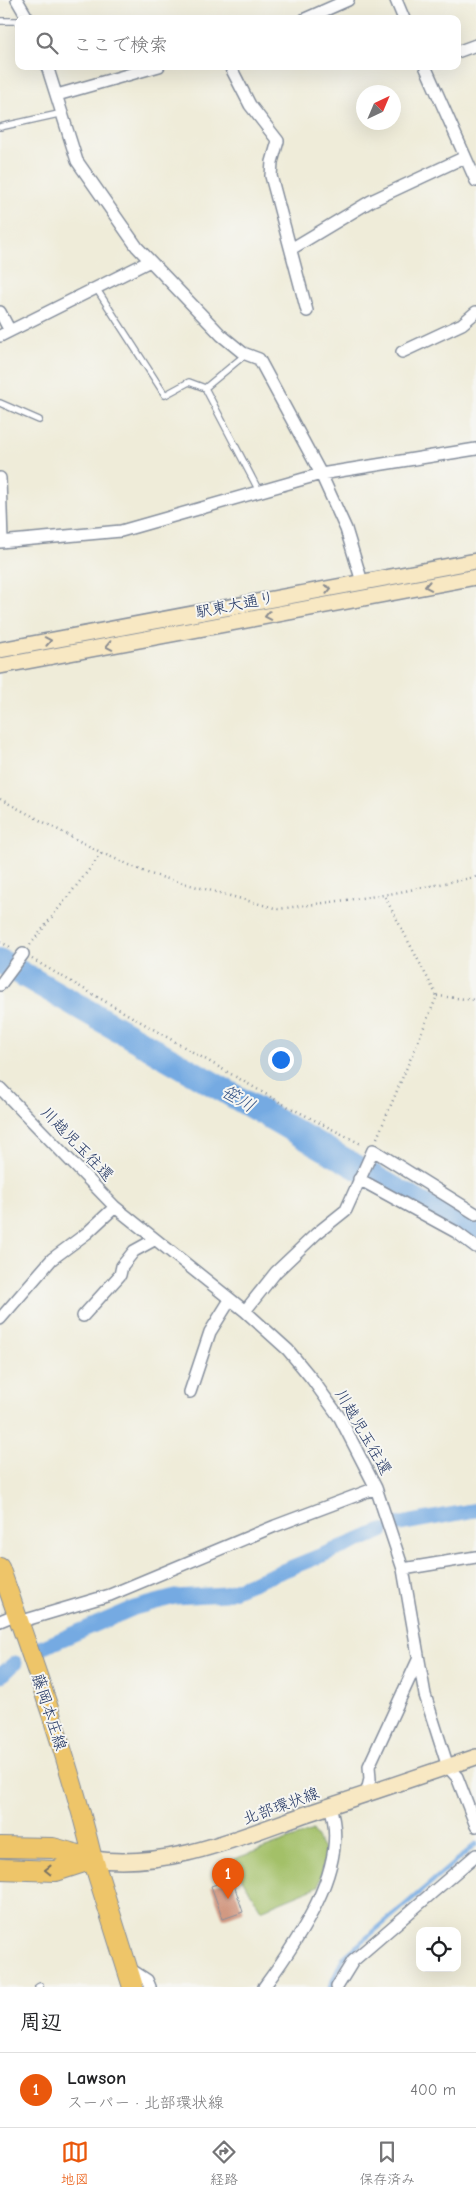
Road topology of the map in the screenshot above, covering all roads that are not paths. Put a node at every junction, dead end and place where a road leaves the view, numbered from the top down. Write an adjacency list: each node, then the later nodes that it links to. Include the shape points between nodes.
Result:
1 (17, 0): 4 (street)
2 (348, 0): 5 (street)
3 (396, 0): 6 (street)
4 (26, 15)
5 (314, 15)
6 (402, 15)
7 (0, 21): 8 (lane)
8 (15, 21)
9 (476, 45): 10 (street)
10 (461, 51)
11 (49, 70): 15 (street)
12 (145, 70): 15 (street)
13 (232, 70): 20 (street, via 250,105 278,141 271,176)
14 (427, 70): 18 (street)
15 (58, 95): 16 (street)
16 (63, 113): 17 (lane); 21 (street, via 78,161)
17 (0, 127)
18 (465, 157): 19 (street); 20 (street, via 371,201)
19 (476, 181)
20 (291, 249): 24 (street)
21 (150, 261): 22 (street); 28 (street, via 221,335)
22 (96, 288): 26 (street); 29 (lane, via 165,396 189,382)
23 (0, 312): 26 (street)
24 (307, 312)
25 (476, 312): 27 (street, via 462,324)
26 (5, 334)
27 (402, 352)
28 (246, 354): 29 (lane); 33 (street, via 259,359)
29 (205, 388): 35 (lane)
30 (0, 403): 31 (lane)
31 (39, 420)
32 (476, 449): 33 (street)
33 (321, 474): 35 (street); 39 (street, via 346,529)
34 (0, 478): 36 (street)
35 (259, 491): 36 (street, via 121,532)
36 (1, 542)
37 (476, 561): 39 (street, 駅東大通り)
38 (476, 577): 41 (street, 駅東大通り, one-way to 41)
39 (362, 582): 40 (street, 駅東大通り, one-way to 39)
40 (0, 650)
41 (0, 666)
42 (23, 954): 43 (street)
43 (0, 985)
44 (0, 1088): 46 (street, 川越児玉往還)
45 (359, 1179): 47 (street, via 372,1152); 49 (street, via 456,1232); 51 (street, via 346,1210 276,1272)
46 (115, 1207): 48 (street, 川越児玉往還); 53 (street, via 87,1234 52,1259)
47 (476, 1214)
48 (154, 1240): 50 (street, 川越児玉往還); 52 (street, via 134,1251 122,1266 120,1275)
49 (476, 1247)
50 (230, 1300): 51 (street, 川越児玉往還); 54 (street, via 210,1332)
51 (245, 1311): 55 (street, 川越児玉往還, via 288,1350 312,1379 340,1418)
52 (83, 1316)
53 (0, 1319)
54 (190, 1392)
55 (376, 1488): 58 (street, 川越児玉往還); 59 (street, via 275,1526 110,1596)
56 (476, 1556): 58 (street)
57 (0, 1567): 59 (main road, 藤岡本庄線)
58 (403, 1569): 61 (street, 川越児玉往還)
59 (18, 1618): 60 (street); 69 (main road, 藤岡本庄線)
60 (0, 1621)
61 (418, 1660): 63 (street, 川越児玉往還, via 425,1695); 64 (street, via 369,1766)
62 (476, 1757): 63 (street, 北部環状線)
63 (448, 1767): 64 (street, 北部環状線); 66 (street, 川越児玉往還, via 457,1777)
64 (366, 1795): 65 (street, 北部環状線)
65 (330, 1807): 69 (street, 北部環状線, via 189,1854 136,1861); 74 (street, via 336,1827 323,1887 310,1920)
66 (476, 1826)
67 (0, 1847): 69 (highway, via 53,1848)
68 (476, 1855): 75 (street, via 353,1961)
69 (94, 1859): 70 (highway, one-way to 70, via 56,1871); 71 (highway)
70 (0, 1869)
71 (126, 1966): 72 (highway); 73 (street, via 138,1973)
72 (134, 1987)
73 (150, 1987)
74 (264, 1987)
75 (337, 1987)

